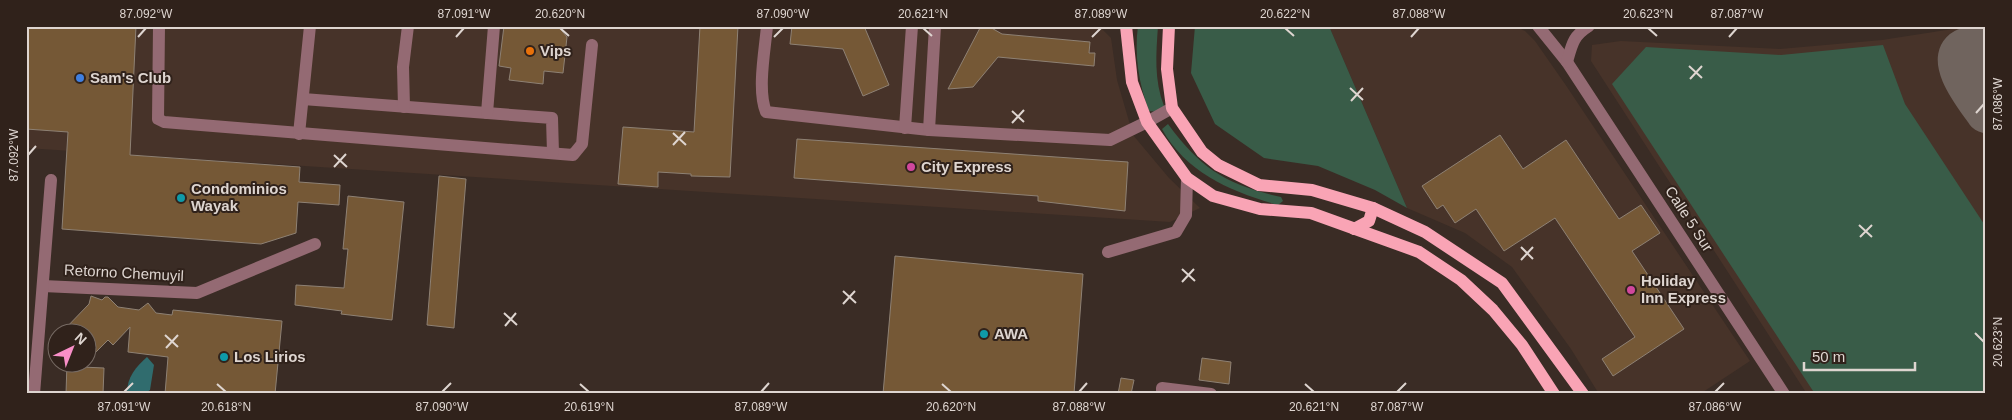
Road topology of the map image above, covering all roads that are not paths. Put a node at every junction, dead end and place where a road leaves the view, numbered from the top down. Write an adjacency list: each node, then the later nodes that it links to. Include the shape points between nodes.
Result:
1 (159, 26): 21 (street, via 158,119)
2 (310, 26): 14 (street)
3 (408, 26): 15 (street, via 403,67)
4 (494, 26): 17 (street)
5 (767, 26): 19 (street, via 762,88 766,112)
6 (912, 26): 19 (street)
7 (935, 26): 20 (street)
8 (1126, 26): 18 (main road, via 1132,82)
9 (1169, 26): 16 (main road, via 1167,69)
10 (1538, 26): 13 (street, Calle 5 Sur)
11 (1589, 26): 13 (street, via 1578,33)
12 (592, 45): 22 (street, via 582,144 573,155)
13 (1567, 62): 35 (street, Calle 5 Sur)
14 (303, 99): 15 (street); 21 (street)
15 (404, 106): 17 (street)
16 (1172, 108): 18 (street); 25 (main road, via 1202,152 1218,165 1259,185 1312,190)
17 (487, 113): 22 (street, via 552,118)
18 (1148, 122): 20 (street, via 1110,140); 23 (main road)
19 (905, 128): 20 (street)
20 (929, 130)
21 (299, 134): 22 (street)
22 (553, 153)
23 (1187, 178): 26 (main road, via 1213,196 1260,209 1312,213); 28 (street, via 1186,215 1176,232)
24 (51, 180): 29 (street)
25 (1373, 208): 26 (main road, via 1369,221); 34 (main road, via 1425,232 1502,284)
26 (1354, 229): 33 (main road, via 1419,252 1461,280 1493,310 1516,338)
27 (315, 244): 29 (street, Retorno Chemuyil, via 196,293)
28 (1108, 252)
29 (43, 286): 31 (street)
30 (1162, 391): 32 (street)
31 (34, 394)
32 (1211, 394)
33 (1554, 394)
34 (1583, 394)
35 (1784, 394)

